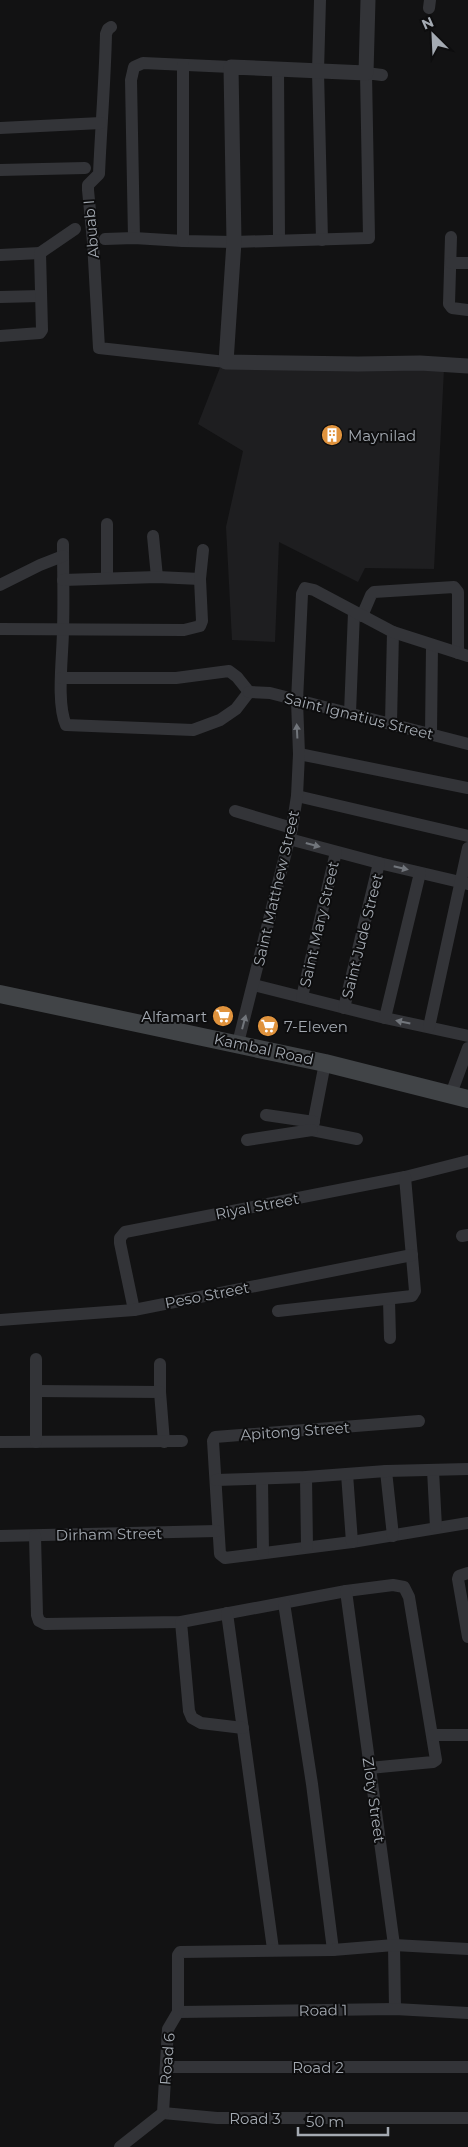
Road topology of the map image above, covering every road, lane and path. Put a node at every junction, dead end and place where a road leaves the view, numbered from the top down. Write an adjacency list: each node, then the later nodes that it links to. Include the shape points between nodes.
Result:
1 (320, 0): 7 (street)
2 (368, 0): 8 (street)
3 (111, 27): 10 (street, Abuab I, via 106,34)
4 (183, 65): 5 (street); 16 (street, via 143,63 134,67 132,73); 20 (street)
5 (231, 67): 6 (street); 21 (street)
6 (278, 68): 7 (street); 18 (street)
7 (318, 71): 8 (street); 19 (street)
8 (366, 73): 9 (street); 19 (street, via 370,236 367,239)
9 (382, 75)
10 (101, 123): 11 (street); 30 (street, Abuab I, via 99,174 88,185 99,348)
11 (0, 128)
12 (85, 168): 13 (street)
13 (0, 170)
14 (75, 229): 22 (street)
15 (451, 236): 24 (street)
16 (134, 238): 17 (street); 20 (street)
17 (105, 239)
18 (279, 239): 19 (street); 21 (street)
19 (322, 240)
20 (183, 242): 21 (street)
21 (234, 242): 30 (street)
22 (40, 253): 23 (street); 26 (street)
23 (0, 255)
24 (450, 263): 25 (street); 28 (street, via 449,304 452,308)
25 (468, 263)
26 (41, 296): 27 (street); 29 (street, via 42,330 37,334)
27 (0, 297)
28 (468, 310)
29 (0, 336)
30 (226, 362): 31 (street, via 420,362)
31 (468, 366)
32 (107, 524): 36 (street)
33 (152, 536): 35 (street)
34 (203, 550): 37 (street)
35 (157, 577): 36 (street); 37 (street)
36 (107, 578): 38 (street)
37 (200, 579): 42 (street, via 200,626 184,630)
38 (63, 580): 39 (street, via 63,550); 42 (street)
39 (0, 585)
40 (358, 614): 43 (street); 45 (street, via 374,592 454,587 458,592); 48 (street, Saint Matthew Street, via 306,588 302,594); 49 (street)
41 (0, 629): 42 (street)
42 (63, 629): 46 (street)
43 (393, 632): 44 (street); 50 (street)
44 (432, 645): 45 (street); 51 (street)
45 (463, 654)
46 (61, 678): 47 (street, via 176,678 230,671); 47 (street, via 66,724 193,730 220,720 236,709)
47 (249, 692): 48 (street, Saint Ignatius Street, via 270,693)
48 (297, 701): 49 (street, Saint Ignatius Street); 53 (street, Saint Matthew Street, one-way to 48)
49 (350, 714): 50 (street, Saint Ignatius Street)
50 (391, 723): 51 (street, Saint Ignatius Street)
51 (430, 734): 52 (street, Saint Ignatius Street)
52 (468, 744)
53 (299, 754): 54 (street); 55 (street, Saint Matthew Street)
54 (468, 788)
55 (297, 796): 57 (street, Saint Matthew Street); 58 (street)
56 (236, 811): 57 (street)
57 (291, 834): 60 (street, one-way to 60); 64 (street, Saint Matthew Street)
58 (468, 836)
59 (468, 848): 63 (street)
60 (336, 852): 61 (street); 66 (street, Saint Mary Street)
61 (379, 864): 62 (street, one-way to 62); 67 (street, Saint Jude Street)
62 (420, 873): 63 (street); 68 (street)
63 (464, 883): 69 (street)
64 (254, 986): 66 (street); 71 (street, Saint Matthew Street, one-way to 64)
65 (0, 994): 71 (main road, Kambal Road)
66 (302, 997): 67 (street)
67 (344, 1008): 68 (street)
68 (385, 1018): 69 (street, one-way to 68)
69 (428, 1027): 70 (street)
70 (468, 1036)
71 (238, 1043): 73 (main road, Kambal Road)
72 (468, 1048): 74 (street)
73 (325, 1062): 74 (main road, Kambal Road); 76 (street)
74 (460, 1096)
75 (266, 1115): 76 (street)
76 (313, 1126): 77 (street); 78 (street)
77 (357, 1139)
78 (247, 1140)
79 (468, 1161): 80 (street, Riyal Street)
80 (405, 1177): 81 (street); 83 (street, Riyal Street, via 126,1232 120,1243)
81 (412, 1255): 82 (street, via 415,1291 412,1296); 83 (street, Peso Street)
82 (390, 1300): 84 (street); 86 (street)
83 (134, 1310): 85 (street, Peso Street)
84 (278, 1311)
85 (0, 1320)
86 (390, 1338)
87 (36, 1359): 89 (street)
88 (160, 1364): 90 (street)
89 (36, 1391): 90 (street); 94 (street)
90 (160, 1392): 95 (street)
91 (419, 1421): 102 (street, Apitong Street, via 215,1437)
92 (182, 1441): 95 (street)
93 (0, 1442): 94 (street)
94 (36, 1442): 95 (street)
95 (164, 1442)
96 (468, 1469): 97 (street)
97 (433, 1470): 98 (street); 104 (street)
98 (386, 1471): 99 (street); 108 (street)
99 (347, 1474): 100 (street); 109 (street)
100 (306, 1477): 101 (street); 110 (street)
101 (262, 1479): 102 (street); 111 (street)
102 (216, 1480): 105 (street)
103 (468, 1522): 104 (street)
104 (436, 1527): 108 (street)
105 (217, 1531): 107 (street, Dirham Street); 111 (street, via 222,1557)
106 (0, 1536): 107 (street, Dirham Street)
107 (35, 1536): 116 (street, via 37,1615 45,1624)
108 (393, 1536): 109 (street)
109 (352, 1542): 110 (street)
110 (307, 1547): 111 (street)
111 (263, 1553)
112 (468, 1573): 117 (street, via 458,1579)
113 (346, 1591): 114 (street); 119 (street, via 393,1585 404,1587 409,1597); 121 (street, Zloty Street)
114 (284, 1603): 115 (street); 125 (street)
115 (227, 1613): 116 (street); 118 (street)
116 (181, 1622): 118 (street, via 192,1718 200,1723)
117 (468, 1636)
118 (243, 1728): 123 (street)
119 (433, 1735): 120 (street); 121 (street, via 435,1761)
120 (468, 1735)
121 (369, 1768): 122 (street, Zloty Street)
122 (394, 1945): 124 (street); 125 (street); 126 (street, Zloty Street)
123 (273, 1949): 125 (street); 127 (street, Road 6, via 182,1951 179,1953)
124 (468, 1949)
125 (333, 1950)
126 (395, 2010): 127 (street, Road 1); 128 (street, Road 1)
127 (178, 2012): 129 (street, Road 6, via 168,2029)
128 (468, 2013)
129 (167, 2067): 130 (street, Road 2); 131 (street, Road 6)
130 (468, 2067)
131 (163, 2113): 132 (street, Road 3, via 217,2118); 133 (street)
132 (468, 2118)
133 (120, 2147)

